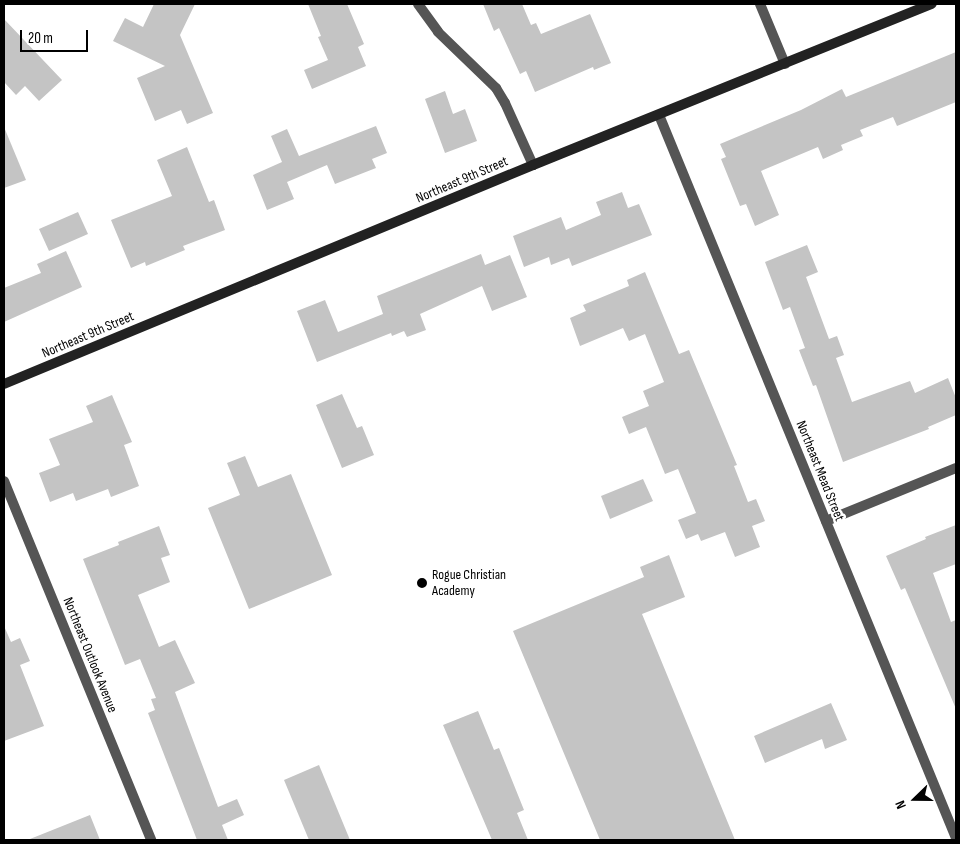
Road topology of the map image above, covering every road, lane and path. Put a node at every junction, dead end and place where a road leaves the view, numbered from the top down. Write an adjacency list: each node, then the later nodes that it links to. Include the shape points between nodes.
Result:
1 (418, 4): 6 (street, via 438,32 496,88 506,103)
2 (760, 4): 4 (street)
3 (932, 4): 4 (street, Northeast 9th Street)
4 (785, 64): 5 (street, Northeast 9th Street)
5 (659, 115): 6 (street, Northeast 9th Street); 10 (street, Northeast Mead Street)
6 (533, 165): 7 (street, Northeast 9th Street)
7 (4, 384)
8 (956, 468): 10 (street)
9 (4, 481): 12 (street, Northeast Outlook Avenue)
10 (826, 521): 11 (street, Northeast Mead Street)
11 (956, 838)
12 (151, 840)

